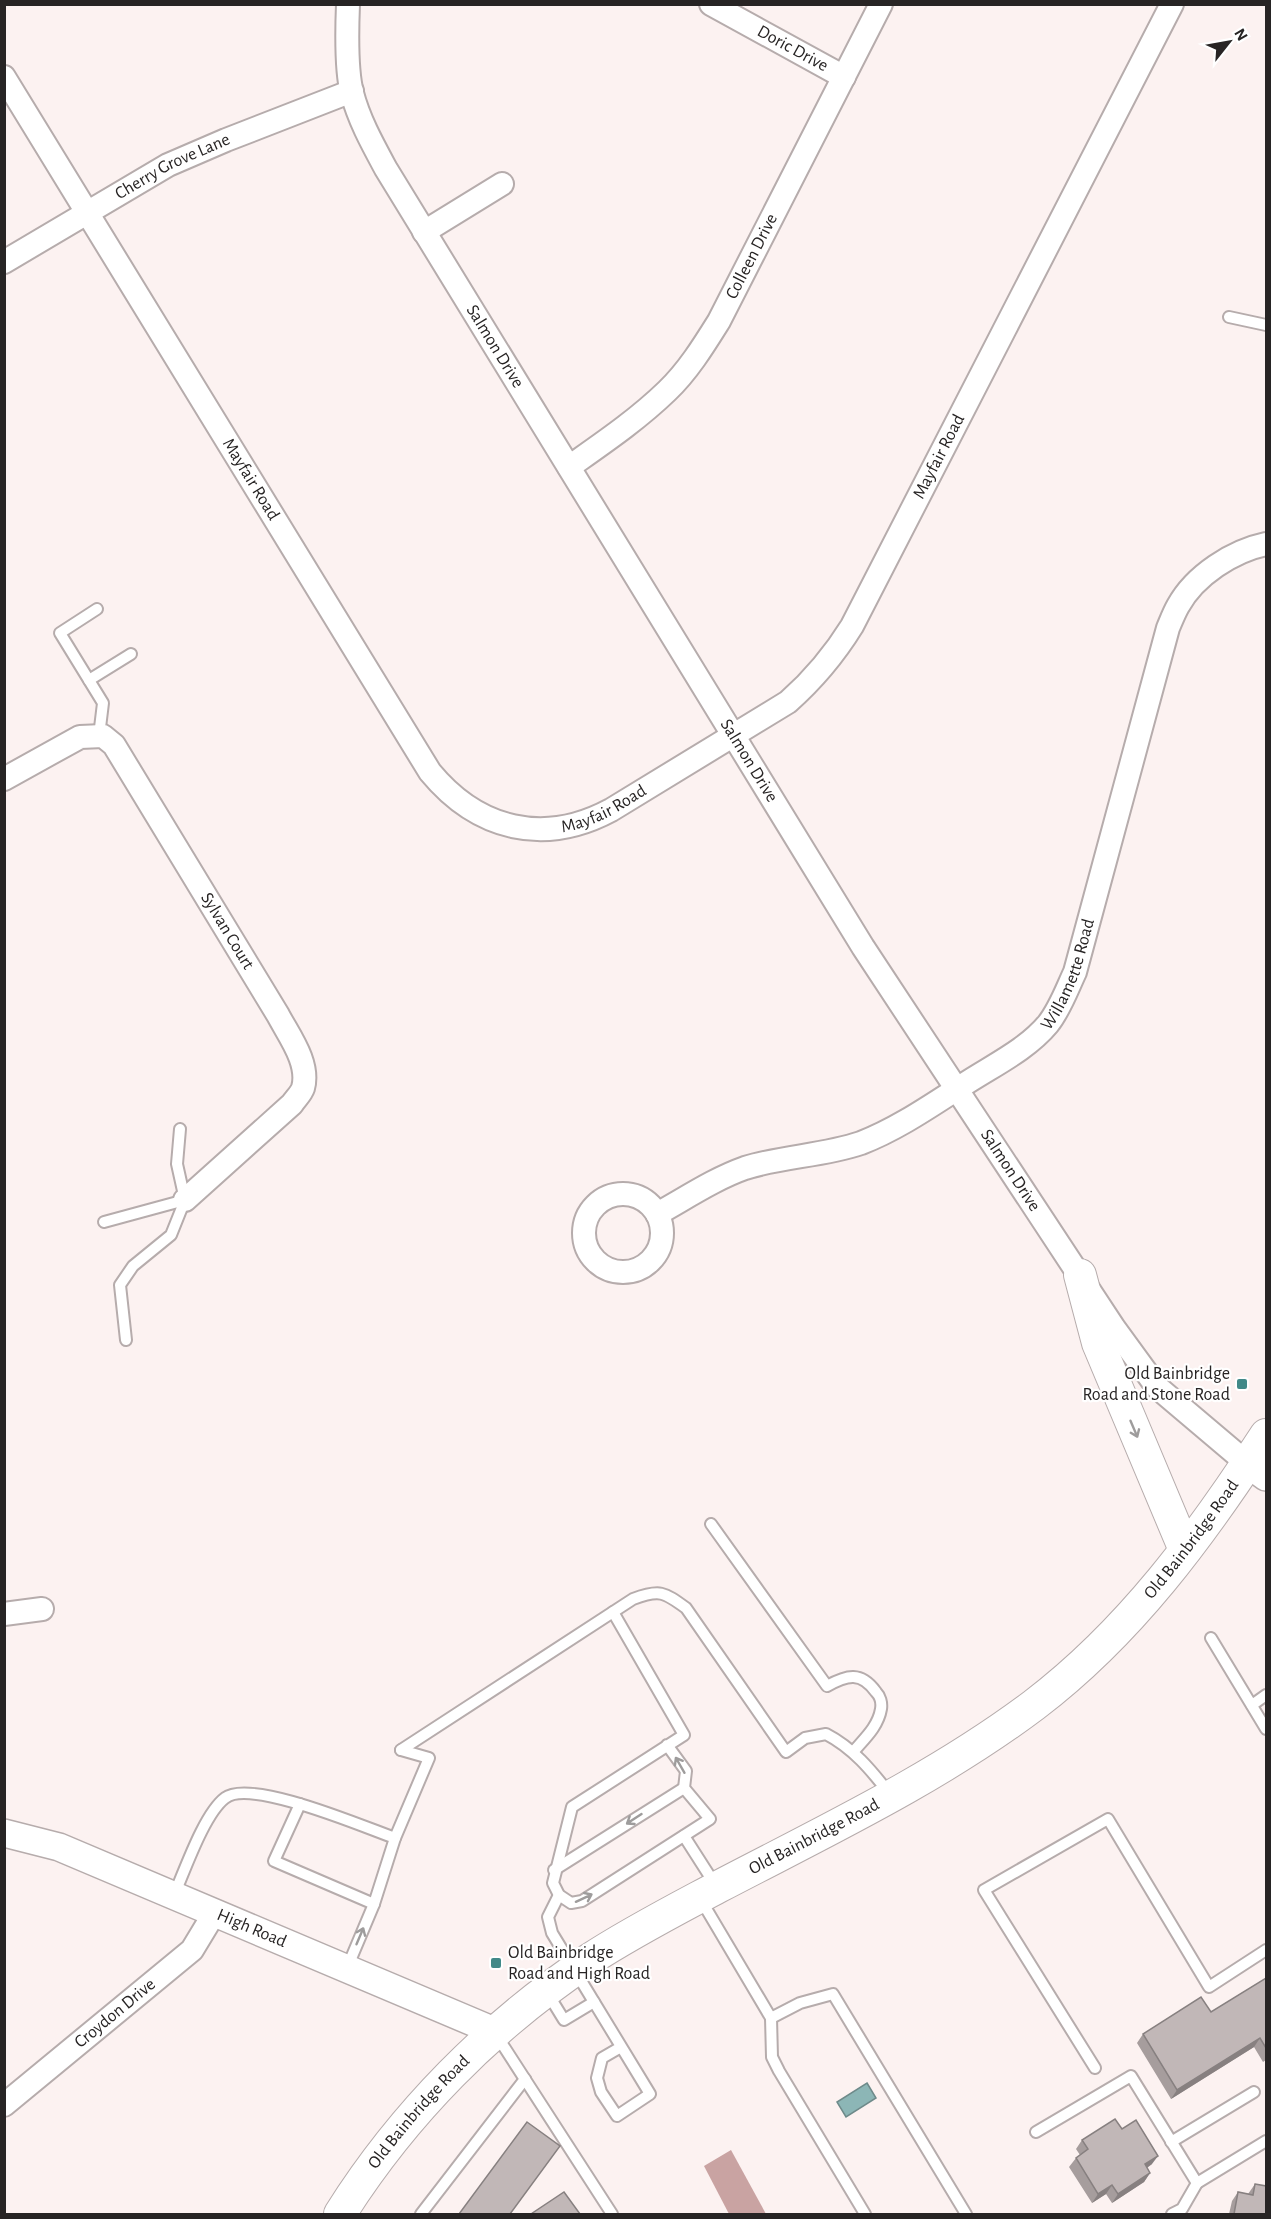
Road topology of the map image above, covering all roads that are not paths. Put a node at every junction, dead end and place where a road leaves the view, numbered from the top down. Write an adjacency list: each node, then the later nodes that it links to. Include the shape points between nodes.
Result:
1 (348, 4): 7 (street, Salmon Drive)
2 (711, 4): 5 (street, Doric Drive)
3 (881, 4): 5 (street, Colleen Drive)
4 (1172, 4): 19 (street, Mayfair Road, via 852,626 810,682 788,702)
5 (844, 76): 14 (street, Colleen Drive, via 719,321 696,358 669,390 636,419)
6 (4, 77): 9 (street, Mayfair Road)
7 (352, 92): 9 (street, Cherry Grove Lane, via 168,165); 10 (street, Salmon Drive, via 368,137)
8 (502, 184): 10 (street)
9 (87, 212): 11 (street, Cherry Grove Lane); 19 (street, Mayfair Road, via 401,726 430,772 453,796 488,819 534,830 590,822)
10 (424, 232): 14 (street, Salmon Drive)
11 (4, 262)
12 (1229, 318): 13 (lane)
13 (1266, 325)
14 (569, 467): 19 (street, Salmon Drive)
15 (1266, 544): 22 (street, Willamette Road, via 1209,572 1178,605 1168,628 1075,972 1061,1003 1048,1024 1025,1046)
16 (97, 609): 18 (lane, via 60,633)
17 (131, 654): 18 (lane)
18 (89, 680): 20 (lane, via 103,704)
19 (733, 735): 22 (street, Salmon Drive)
20 (99, 736): 21 (street, via 80,737); 24 (street, Sylvan Court, via 114,745 278,1016 304,1074 302,1090 292,1104)
21 (4, 779)
22 (957, 1089): 25 (street, Willamette Road, via 862,1142 831,1152 745,1168 715,1180); 27 (street, Salmon Drive)
23 (180, 1130): 24 (lane, via 177,1164)
24 (185, 1200): 26 (lane); 28 (lane, via 171,1235 133,1266 120,1285)
25 (657, 1214)
26 (104, 1222)
27 (1080, 1275): 30 (street, Salmon Drive, via 1157,1387); 32 (main road, one-way to 32, via 1098,1343)
28 (126, 1340)
29 (1266, 1435): 30 (main road, Old Bainbridge Road)
30 (1257, 1471): 32 (main road, Old Bainbridge Road)
31 (711, 1524): 41 (lane, via 827,1686 841,1678 857,1676 879,1695 881,1707 876,1725)
32 (1185, 1550): 43 (main road, Old Bainbridge Road, via 1131,1618 1083,1664 973,1748)
33 (42, 1609): 35 (street)
34 (613, 1612): 40 (lane, via 684,1735); 41 (lane, via 650,1593 667,1594 686,1608 786,1752 806,1738 826,1734); 47 (lane, via 401,1750 429,1758)
35 (4, 1614)
36 (1211, 1638): 38 (lane)
37 (1266, 1695): 38 (lane)
38 (1252, 1705): 39 (lane)
39 (1266, 1729)
40 (667, 1745): 42 (lane, one-way to 40, via 686,1771); 48 (lane, via 572,1807)
41 (853, 1752): 43 (lane)
42 (684, 1788): 46 (lane, via 710,1819); 48 (lane, one-way to 48)
43 (891, 1796): 49 (main road, Old Bainbridge Road)
44 (300, 1804): 47 (lane); 50 (lane, via 245,1792 226,1796 212,1811); 52 (lane, via 274,1861)
45 (4, 1833): 50 (street, High Road, via 59,1847)
46 (684, 1836): 49 (lane); 51 (lane, one-way to 46, via 571,1903 582,1901)
47 (395, 1838): 52 (lane)
48 (554, 1870): 51 (lane, via 553,1883)
49 (708, 1893): 56 (main road, Old Bainbridge Road); 59 (lane)
50 (174, 1895): 53 (street, High Road)
51 (559, 1895): 56 (lane, via 548,1917 552,1933)
52 (374, 1904): 55 (lane, one-way to 52)
53 (215, 1912): 55 (street, High Road); 65 (street, Croydon Drive, via 192,1950)
54 (1266, 1950): 62 (lane, via 1209,1987 1108,1819 984,1890)
55 (347, 1968): 60 (street, High Road)
56 (575, 1970): 57 (main road, Old Bainbridge Road); 58 (lane)
57 (546, 1991): 58 (lane, via 564,2020); 60 (main road, Old Bainbridge Road)
58 (594, 2002): 61 (lane)
59 (771, 2018): 73 (lane, via 772,2057); 74 (lane, via 800,2003 833,1994)
60 (494, 2031): 63 (lane); 70 (main road, Old Bainbridge Road, via 400,2130)
61 (621, 2047): 61 (lane, via 650,2094 617,2116 597,2078 602,2058)
62 (1095, 2068)
63 (525, 2079): 71 (lane); 72 (lane)
64 (1254, 2092): 68 (lane)
65 (4, 2105)
66 (1036, 2132): 68 (lane, via 1131,2076)
67 (1266, 2141): 69 (lane)
68 (1171, 2142): 69 (lane)
69 (1197, 2183): 75 (lane, via 1182,2209)
70 (340, 2214)
71 (421, 2214)
72 (612, 2214)
73 (865, 2214)
74 (966, 2214)
75 (1172, 2214)

